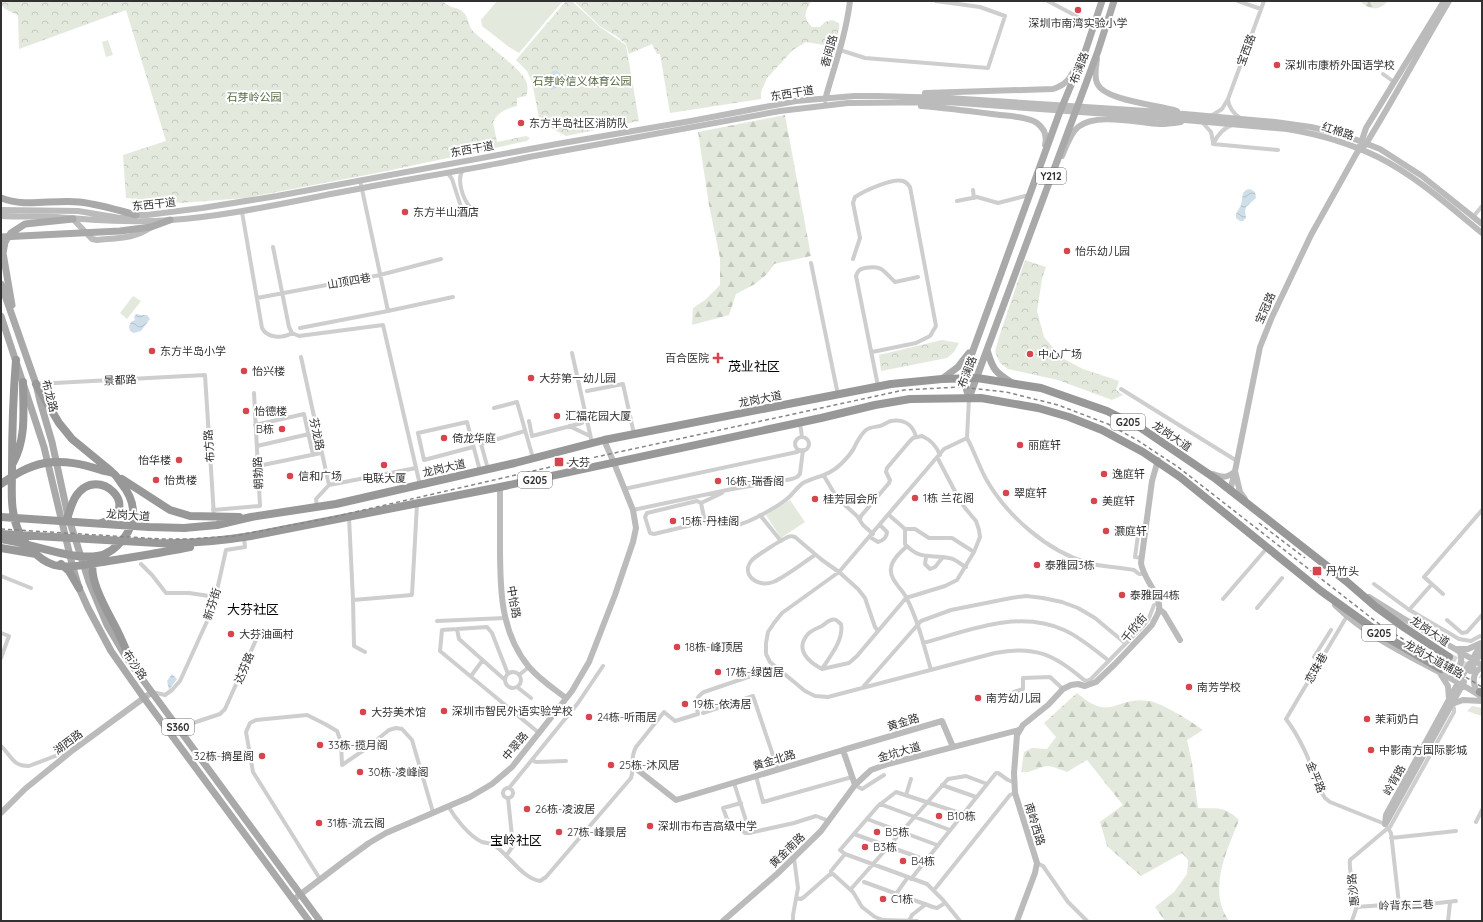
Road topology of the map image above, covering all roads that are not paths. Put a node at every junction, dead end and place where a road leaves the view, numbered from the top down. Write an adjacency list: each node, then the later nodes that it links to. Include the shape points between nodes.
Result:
1 (850, 1): 13 (main road, 香阅路)
2 (936, 1): 13 (street, via 980,7 1005,16 988,68 864,58)
3 (1048, 1): 11 (street)
4 (1102, 1): 11 (main road, 布澜路 / Y212)
5 (1114, 1): 14 (main road, 布澜路 / Y212)
6 (1238, 1): 10 (street)
7 (1264, 1): 10 (street, 宝西路)
8 (1444, 1): 16 (main road)
9 (1449, 1): 27 (main road, 宝冠路)
10 (1261, 9): 19 (street, 宝西路)
11 (1093, 25): 12 (main road, 布澜路 / Y212)
12 (1086, 49): 18 (main road, via 1070,78 1062,86 1053,89); 33 (main road, 布澜路 / Y212)
13 (840, 50): 17 (main road, 香阅路)
14 (1098, 51): 23 (main road, via 1095,77 1102,91 1115,97 1162,107); 35 (main road, 布澜路 / Y212)
15 (1383, 74): 16 (street)
16 (1394, 82): 27 (main road, via 1366,128)
17 (826, 98): 18 (main road, 东西干道); 20 (main road, 香阅路); 34 (main road, 东西干道)
18 (876, 99): 20 (main road, 东西干道); 21 (main road, 东西干道, via 947,100); 33 (main road, via 1033,120 1041,127 1046,138)
19 (1228, 99): 22 (street, 宝西路, via 1222,109); 24 (street, via 1234,114)
20 (824, 105): 31 (main road, 东西干道)
21 (1162, 115): 23 (main road, 红棉路)
22 (1210, 116): 23 (main road, 红棉路); 24 (main road, 红棉路)
23 (1188, 117): 25 (main road, 红棉路); 35 (main road, via 1171,124 1100,120 1085,123 1072,135)
24 (1243, 119): 27 (main road, 红棉路, via 1311,127)
25 (1201, 121): 26 (main road, 红棉路); 28 (street, via 1211,132)
26 (1236, 124): 28 (street, via 1225,128); 29 (main road, 红棉路, via 1305,132)
27 (1364, 143): 29 (main road, 宝冠路); 48 (main road, 红棉路, via 1380,149 1408,166)
28 (1213, 144): 30 (street)
29 (1359, 149): 55 (main road, 红棉路, via 1408,175); 116 (main road, 宝冠路, via 1316,225 1260,347)
30 (1278, 150)
31 (464, 169): 32 (main road, 东西干道); 32 (street, via 460,176 461,183 464,199 470,207 462,210 452,179)
32 (447, 172): 36 (main road, 东西干道)
33 (1037, 175): 38 (main road, 布澜路 / Y212)
34 (360, 180): 36 (street); 46 (main road, 东西干道, via 225,205 147,216)
35 (1049, 181): 66 (main road, 布澜路 / Y212)
36 (362, 188): 45 (main road, 东西干道); 62 (street)
37 (973, 190): 40 (street)
38 (1030, 195): 40 (street, via 998,203); 64 (main road, 布澜路 / Y212)
39 (1, 198): 44 (main road, via 20,202 78,202)
40 (974, 198): 41 (street)
41 (957, 201)
42 (1482, 206): 48 (street)
43 (1, 210): 50 (main road, 东西干道, via 78,211)
44 (118, 210): 46 (main road); 50 (main road)
45 (242, 212): 51 (main road, 东西干道); 69 (street)
46 (136, 215): 50 (main road, 东西干道)
47 (1, 216): 49 (main road, 东西干道)
48 (1473, 217): 52 (main road, 红棉路)
49 (73, 219): 50 (main road, 东西干道); 57 (main road, via 92,239); 72 (main road, via 25,224 11,233 5,242 3,253)
50 (118, 220): 51 (main road, 东西干道)
51 (170, 220): 53 (main road)
52 (1482, 224)
53 (151, 228): 54 (main road); 57 (main road, via 138,236)
54 (120, 231): 56 (main road); 57 (main road)
55 (1482, 233)
56 (1, 236)
57 (131, 236)
58 (273, 248): 67 (street)
59 (441, 259): 62 (street, 山顶四巷)
60 (853, 259): 77 (street, via 860,238 853,203 855,197 892,181 907,183 910,187 936,326 930,336 916,343)
61 (811, 263): 92 (street)
62 (380, 275): 67 (street, 山顶四巷); 70 (street)
63 (918, 277): 77 (street, via 895,282 876,266 858,271 856,276)
64 (998, 281): 66 (main road); 75 (main road, 布澜路 / Y212)
65 (1, 284): 72 (main road, 布龙路 / S360)
66 (1011, 286): 76 (main road, 布澜路 / Y212)
67 (282, 293): 69 (street, 山顶四巷); 74 (street)
68 (453, 297): 70 (street)
69 (257, 298): 74 (street, via 264,331 276,337)
70 (388, 311): 73 (street)
71 (1, 316): 80 (main road, 布龙路 / S360)
72 (16, 327): 87 (main road, 布龙路 / S360)
73 (300, 328)
74 (292, 333): 119 (street, via 299,336 383,325)
75 (973, 348): 82 (main road, 布澜路 / Y212); 84 (main road, via 958,367)
76 (987, 350): 83 (main road, 布澜路 / Y212); 86 (main road, via 997,374)
77 (872, 352): 88 (street)
78 (572, 353): 106 (street)
79 (300, 357): 111 (street, 芬龙路)
80 (16, 360): 85 (main road, 布龙路 / S360); 157 (highway, via 12,421 12,505 16,526 31,549 54,565 77,566 158,554)
81 (204, 375): 87 (street, 景都路); 140 (street, 布方路)
82 (963, 378): 83 (highway, 龙岗大道 / G205); 84 (highway, 龙岗大道 / G205); 93 (main road, 布澜路)
83 (977, 378): 86 (highway, 龙岗大道 / G205); 93 (main road, 布澜路 / Y212)
84 (942, 379): 88 (highway, 龙岗大道 / G205)
85 (23, 382): 126 (highway, via 23,429 19,453); 178 (main road, 布沙路 / S360, via 44,447)
86 (1012, 383): 121 (highway, 龙岗大道 / G205, via 1041,388 1107,411 1141,428)
87 (36, 384): 124 (highway, via 59,423 72,439); 144 (main road, 布龙路 / S360)
88 (878, 387): 92 (highway, 龙岗大道 / G205)
89 (1121, 389): 116 (street)
90 (586, 390): 102 (street, via 623,384)
91 (254, 393): 98 (street, 朝勃路)
92 (838, 395): 102 (highway, 龙岗大道 / G205)
93 (969, 398): 97 (highway, G205, via 910,399); 105 (street); 115 (highway, G205, via 1007,402 1069,417 1102,430)
94 (494, 408): 100 (street, via 517,402)
95 (529, 421): 99 (street, via 532,436)
96 (582, 423): 99 (street)
97 (800, 423): 103 (street); 117 (highway, G205)
98 (256, 425): 101 (street, via 304,414); 108 (street, 朝勃路)
99 (569, 426): 106 (street)
100 (525, 431): 114 (street); 120 (street, via 481,444)
101 (309, 434): 108 (street); 112 (street)
102 (634, 434): 107 (highway, 龙岗大道 / G205)
103 (802, 437): 110 (street, via 797,439 796,443 796,447); 110 (street, via 809,443 808,447)
104 (916, 437): 113 (street, via 928,438 938,449); 125 (street, via 906,422 892,421 875,426 866,430 842,463); 147 (street, via 886,468 889,483)
105 (967, 438): 113 (street, via 944,449); 171 (street, via 995,494 1031,532 1088,563)
106 (591, 440): 107 (highway, 龙岗大道 / G205); 114 (highway, 龙岗大道 / G205)
107 (604, 440): 117 (main road, 中翠路)
108 (257, 446): 118 (street, 朝勃路)
109 (473, 447): 109 (street, via 467,422 418,433 424,460); 122 (street)
110 (802, 450): 131 (street); 132 (street, via 800,474 797,477)
111 (321, 453): 112 (street); 128 (street, 芬龙路)
112 (313, 455): 118 (street)
113 (938, 456): 142 (street); 163 (street, via 959,499 976,521 980,537)
114 (533, 458): 120 (highway, 龙岗大道 / G205)
115 (1158, 460): 161 (highway, G205); 167 (main road, via 1152,481)
116 (1237, 461): 123 (main road, 宝冠路)
117 (614, 463): 130 (highway, G205); 131 (main road, 中翠路)
118 (258, 466): 140 (street, 朝勃路, via 260,506)
119 (416, 468): 128 (street); 129 (street)
120 (488, 469): 122 (highway, 龙岗大道 / G205)
121 (1201, 469): 123 (main road, via 1220,477 1230,476); 133 (highway, 龙岗大道 / G205)
122 (480, 471): 129 (highway, 龙岗大道 / G205)
123 (1235, 471): 133 (main road, 宝冠路); 138 (main road, via 1240,492)
124 (114, 474): 127 (highway, via 78,463 45,463 31,466); 140 (highway, via 170,510 190,516); 156 (highway, via 128,491 133,511 129,531 109,552 99,556 76,556)
125 (824, 476): 141 (street, via 802,484 788,498); 147 (street, via 837,498)
126 (1, 481)
127 (1, 484)
128 (329, 485): 136 (street, via 316,499)
129 (420, 485): 136 (highway, 龙岗大道 / G205)
130 (500, 487): 135 (highway, G205); 190 (main road, 中怡路, via 500,588)
131 (624, 489): 137 (main road, 中翠路)
132 (728, 490): 134 (street); 137 (street)
133 (1230, 491): 138 (highway, 龙岗大道 / G205)
134 (701, 503): 148 (street); 148 (street, via 697,501 649,512 646,517 650,533 654,534)
135 (417, 504): 146 (highway, G205); 184 (street, via 412,595)
136 (317, 507): 145 (highway, 龙岗大道 / G205)
137 (632, 510): 235 (main road, 中翠路, via 636,528 615,595 589,662)
138 (1256, 510): 174 (highway, 龙岗大道 / G205)
139 (1482, 510): 176 (street, via 1424,577)
140 (213, 513): 145 (highway)
141 (760, 515): 148 (street, via 737,525 717,519); 158 (street)
142 (889, 515): 150 (street); 151 (street)
143 (1, 516): 149 (highway, 龙岗大道 / G205)
144 (68, 516): 149 (highway, via 75,497 80,492 94,485 106,486 118,496 118,511 113,519); 217 (main road, 布沙路 / S360, via 89,582 107,625)
145 (251, 517): 149 (highway, 龙岗大道 / G205, via 217,525 184,528)
146 (349, 517): 155 (highway, G205); 184 (street)
147 (860, 520): 153 (street)
148 (704, 522)
149 (98, 524)
150 (880, 525): 153 (street); 153 (street, via 887,532 881,542)
151 (905, 529): 160 (street, via 904,541); 163 (street, via 915,529 929,538 952,538)
152 (1, 534): 159 (highway, G205)
153 (871, 535): 170 (street)
154 (1138, 535): 167 (street, via 1135,557)
155 (244, 538): 157 (highway, G205); 181 (street, 新芬街, via 246,546 226,550)
156 (1, 539)
157 (217, 541): 159 (highway, G205)
158 (781, 541): 164 (street, via 795,537); 164 (street, via 752,560 748,568 749,575 755,582 773,582)
159 (175, 544): 217 (highway, via 109,548 100,551 92,562 94,580 104,606)
160 (907, 546): 165 (street); 182 (street, via 891,568 892,575)
161 (1267, 547): 179 (highway, G205); 183 (street)
162 (1, 548): 178 (highway, via 44,556 59,562 69,571)
163 (974, 552): 169 (street)
164 (815, 555): 170 (street)
165 (926, 557): 166 (street); 166 (street, via 925,564 930,569)
166 (943, 557): 169 (street, via 956,560)
167 (1142, 558): 171 (main road)
168 (141, 564): 181 (street, via 166,592)
169 (966, 567): 182 (street, via 957,580)
170 (839, 572): 197 (street, via 862,593); 215 (street, via 782,613 774,623 768,632 766,643 766,654)
171 (1144, 574): 185 (main road)
172 (1, 576): 177 (street)
173 (1282, 578): 186 (street)
174 (1346, 581): 204 (main road, 龙岗大道辅路); 208 (highway, 龙岗大道 / G205, via 1393,619)
175 (1374, 584): 187 (street)
176 (1432, 584): 180 (street); 187 (street)
177 (31, 588)
178 (79, 588): 233 (main road, 布沙路 / S360, via 111,651)
179 (1321, 591): 189 (main road, 龙岗大道辅路); 221 (highway, G205)
180 (1443, 594)
181 (216, 597): 230 (street, 新芬街, via 180,681 165,695)
182 (906, 598): 193 (street); 197 (street)
183 (1223, 599)
184 (353, 600): 206 (street, via 354,646)
185 (1159, 606): 200 (main road); 203 (street, via 1154,605 1144,625); 229 (main road, 千欣街, via 1152,624 1096,682 1085,686 1071,685)
186 (1257, 608)
187 (1409, 610): 199 (street, via 1459,639 1471,641)
188 (1482, 615): 191 (street, via 1467,632 1462,633)
189 (1347, 616): 213 (street, 恋珠巷); 221 (main road, 龙岗大道辅路, via 1379,639)
190 (505, 618): 192 (street); 218 (main road, 中怡路, via 515,646)
191 (1447, 620)
192 (437, 622)
193 (917, 624): 202 (street); 203 (street, via 957,609 1011,598 1032,597 1062,602 1078,608 1095,618); 228 (street)
194 (457, 629): 211 (street, via 459,639); 222 (street, via 487,627 492,633); 224 (street, via 442,630 440,651)
195 (1331, 630): 213 (street, via 1314,657)
196 (260, 631): 239 (street, 达芬路, via 228,706 220,714)
197 (878, 631): 219 (street, via 849,663)
198 (1, 633): 209 (street, via 10,636)
199 (1482, 637)
200 (1180, 640)
201 (1482, 642): 204 (main road, via 1468,649); 210 (main road)
202 (923, 643): 212 (street, via 981,627 1033,621 1064,630); 220 (street)
203 (1125, 643): 212 (street)
204 (1449, 646): 207 (main road, 龙岗大道辅路)
205 (1482, 651): 210 (main road)
206 (365, 652)
207 (1460, 652): 210 (main road, 龙岗大道辅路); 221 (main road, via 1462,662 1455,670)
208 (1449, 657)
209 (1, 658)
210 (1474, 660): 216 (main road, 龙岗大道辅路); 226 (main road, 岭背路)
211 (482, 661): 224 (street); 225 (street)
212 (1109, 661): 220 (street, via 1087,681 1053,657 1026,650 1006,651)
213 (1320, 662): 238 (street, 恋珠巷)
214 (603, 666): 246 (street, via 578,703)
215 (773, 666): 228 (street, via 815,696 828,697); 286 (street, via 769,670 699,695 696,702 698,714 675,721 664,712 632,753 631,778 543,880 535,881 530,878)
216 (1482, 666): 232 (main road, via 1473,676 1474,688)
217 (134, 667): 230 (main road, 布沙路 / S360)
218 (529, 667): 223 (street); 235 (main road, 中怡路)
219 (822, 669): 219 (street, via 839,641 842,631 841,624 836,620 830,620 808,634 802,648 811,663)
220 (931, 670): 228 (street)
221 (1439, 671): 226 (main road, 龙岗大道辅路); 236 (main road, via 1448,686)
222 (508, 674): 223 (street, via 513,672); 225 (street)
223 (519, 675): 227 (street, via 520,683)
224 (470, 676): 241 (street)
225 (505, 680): 227 (street, via 510,687)
226 (1460, 684): 232 (main road, 龙岗大道辅路); 236 (main road, 岭背路)
227 (517, 687): 234 (street)
228 (862, 688)
229 (1063, 689): 231 (street, via 1050,677 1023,678 1023,689); 240 (main road)
230 (152, 692): 233 (main road, 湖西路); 239 (main road, 布沙路 / S360)
231 (1014, 692)
232 (1481, 695): 236 (main road)
233 (144, 698): 244 (main road, 湖西路); 300 (main road, 布沙路 / S360)
234 (531, 698)
235 (566, 698): 241 (main road, 中翠路)
236 (1452, 704): 276 (main road, 岭背路, via 1420,759); 276 (street, via 1454,712)
237 (703, 713): 248 (street, via 753,696)
238 (1286, 719): 276 (street, 金平路, via 1306,750 1325,798)
239 (178, 728): 297 (main road, 布沙路 / S360)
240 (1019, 730): 243 (main road); 254 (main road, 南岭西路, via 1015,746)
241 (539, 733): 267 (main road, 中翠路, via 512,767 492,784)
242 (1, 746): 244 (street, via 16,765 22,766 29,766)
243 (953, 747): 245 (main road, 黄金路, via 942,721); 257 (main road, 金坑大道, via 871,770)
244 (73, 750): 270 (main road, 湖西路, via 25,789)
245 (843, 750): 248 (main road, 黄金北路); 252 (main road)
246 (532, 760): 247 (street); 259 (street)
247 (566, 761)
248 (778, 770): 251 (main road, 黄金北路)
249 (639, 771): 255 (main road, 黄金北路, via 676,800)
250 (884, 775): 257 (street, via 862,789)
251 (756, 776): 252 (street, via 763,802); 255 (main road, 黄金北路)
252 (852, 777): 257 (main road)
253 (911, 779): 261 (street)
254 (1015, 782): 256 (street, via 998,773); 260 (main road, 南岭西路)
255 (734, 783): 265 (street)
256 (987, 784): 258 (street, via 966,776 948,779); 262 (street)
257 (855, 785): 274 (main road, 黄金南路)
258 (942, 785): 262 (street); 264 (street)
259 (509, 788): 263 (street, via 513,795); 263 (street, via 503,793)
260 (1015, 794): 289 (main road, 南岭西路); 296 (street, via 1010,795)
261 (906, 795): 264 (street); 266 (street, via 896,792)
262 (976, 797): 271 (street)
263 (508, 798): 286 (street, via 513,846)
264 (927, 802): 271 (street); 272 (street)
265 (741, 803): 280 (street); 280 (street, via 722,808 727,819 745,833)
266 (880, 804): 272 (street); 273 (street)
267 (448, 806): 269 (main road, 中翠路); 286 (street, via 465,828 481,841 492,844)
268 (1482, 810): 275 (street)
269 (433, 812): 293 (main road, 中翠路, via 369,843); 293 (street, via 412,740 402,729 389,730 342,765 341,742 337,731 307,715 256,720 250,723 246,732 253,772)
270 (1, 813)
271 (963, 814): 277 (street)
272 (914, 817): 277 (street); 279 (street)
273 (867, 819): 279 (street); 281 (street)
274 (829, 821): 280 (street, via 816,816); 287 (main road, 黄金南路)
275 (1476, 822)
276 (1388, 826): 282 (street); 306 (street, 惠沙路, via 1350,860)
277 (950, 830): 283 (street)
278 (1456, 831): 282 (street)
279 (902, 832): 283 (street); 284 (street)
280 (750, 833)
281 (854, 834): 284 (street); 285 (street, via 840,850)
282 (1391, 838): 305 (street)
283 (937, 845): 288 (street)
284 (889, 847): 288 (street); 290 (street)
285 (845, 854): 290 (street); 291 (street, via 831,870)
286 (506, 856)
287 (794, 858): 299 (street, via 798,888); 310 (main road, 黄金南路)
288 (926, 860): 292 (street)
289 (1037, 863): 314 (main road, 南岭西路); 315 (street, via 1043,866 1068,902)
290 (873, 864): 292 (street); 295 (street)
291 (831, 874): 295 (street); 299 (street, via 804,897)
292 (909, 878): 296 (street, via 927,884); 298 (street)
293 (320, 879): 297 (main road, 中翠路)
294 (864, 882): 298 (street)
295 (851, 889): 307 (street, via 862,907 875,917 883,920)
296 (934, 890): 302 (street)
297 (300, 894): 300 (main road, 中翠路); 309 (main road, 布沙路 / S360)
298 (896, 894): 304 (street)
299 (796, 898): 311 (street)
300 (293, 900): 308 (main road, 布沙路 / S360)
301 (1456, 901): 303 (street, 岭背东二巷)
302 (946, 903): 304 (street, via 937,908); 313 (street)
303 (1450, 903): 305 (street, 岭背东二巷); 317 (street)
304 (926, 904): 307 (street)
305 (1399, 904): 306 (street, 岭背东二巷)
306 (1356, 907): 316 (street, 惠沙路)
307 (909, 920): 312 (street)
308 (308, 921)
309 (320, 921)
310 (723, 921)
311 (794, 921)
312 (917, 921)
313 (960, 921)
314 (1016, 921)
315 (1087, 921)
316 (1352, 921)
317 (1448, 921)

